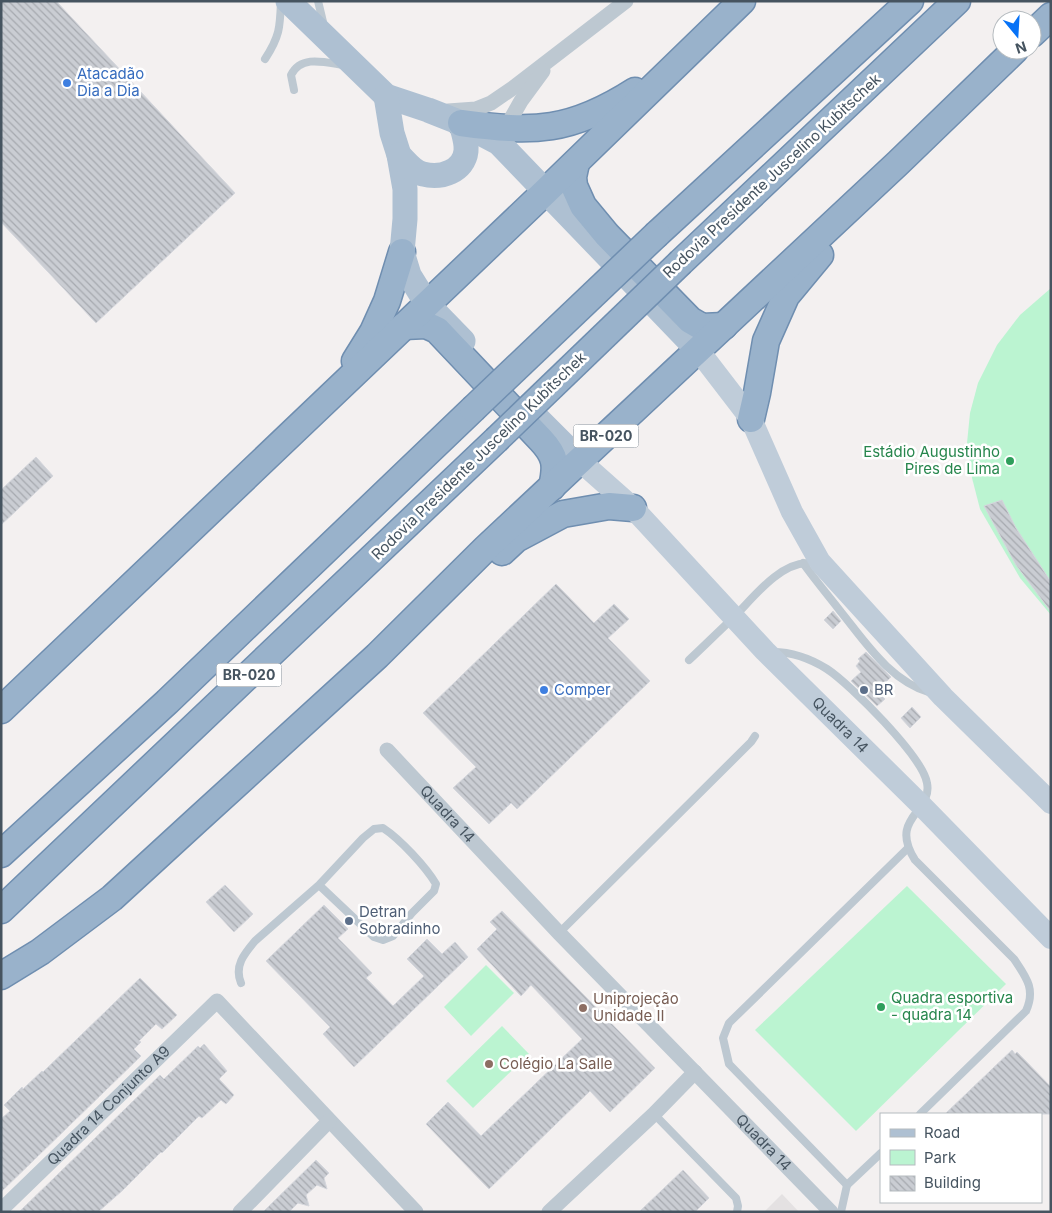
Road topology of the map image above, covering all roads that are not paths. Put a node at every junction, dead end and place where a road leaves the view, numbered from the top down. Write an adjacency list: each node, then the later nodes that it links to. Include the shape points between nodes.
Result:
1 (281, 1): 10 (lane, via 281,23 275,44)
2 (288, 1): 8 (main road)
3 (318, 1): 8 (lane)
4 (626, 1): 9 (street)
5 (742, 1): 12 (highway)
6 (910, 1): 46 (highway, BR-020, bridge, via 657,234 167,702)
7 (957, 1): 48 (highway, Rodovia Presidente Juscelino Kubitschek / BR-020, bridge)
8 (329, 42): 13 (main road)
9 (555, 56): 16 (street, via 491,103 464,111); 18 (street, via 521,101)
10 (265, 59)
11 (1005, 60): 21 (highway, BR-020)
12 (680, 63): 18 (highway, via 618,102 583,119); 20 (highway)
13 (354, 67): 14 (lane, via 308,61 299,65 291,76); 15 (main road)
14 (294, 90)
15 (386, 96): 16 (main road); 19 (main road)
16 (428, 110): 17 (main road)
17 (461, 123): 18 (highway); 19 (main road, via 466,151 461,164 451,173 423,174 412,169)
18 (502, 136): 22 (main road)
19 (399, 155): 23 (main road, via 405,220)
20 (576, 163): 22 (highway); 28 (highway, via 573,177 576,191 583,206 607,235 690,320 702,327)
21 (898, 163): 28 (highway, BR-020); 31 (highway, via 786,296 766,341)
22 (545, 192): 24 (highway); 29 (main road)
23 (402, 252): 25 (main road, via 409,275); 30 (highway, via 387,301 373,332)
24 (449, 284): 25 (highway); 27 (highway)
25 (427, 304): 26 (highway); 27 (main road)
26 (404, 326): 30 (highway); 33 (highway, via 426,325 437,330 541,440 553,455 555,475)
27 (448, 326): 32 (main road)
28 (724, 326): 29 (highway, BR-020)
29 (698, 350): 31 (main road); 32 (highway, BR-020)
30 (339, 389): 40 (highway)
31 (751, 419): 35 (main road)
32 (580, 461): 33 (highway, BR-020); 34 (main road, Quadra 14)
33 (552, 487): 38 (highway, BR-020)
34 (633, 508): 36 (main road, Quadra 14); 38 (highway, via 609,506 563,514 516,539 437,611)
35 (811, 562): 36 (lane, via 789,569 772,580 756,592); 43 (main road)
36 (733, 618): 37 (main road, Quadra 14); 39 (lane)
37 (764, 651): 44 (main road, Quadra 14); 44 (lane, via 787,652 827,669 886,723 928,782)
38 (377, 656): 51 (highway, BR-020, via 112,898 40,952)
39 (689, 660)
40 (1, 710)
41 (755, 736): 49 (lane)
42 (387, 750): 49 (street, Quadra 14)
43 (1051, 804)
44 (921, 805): 45 (lane, via 909,823); 50 (main road, Quadra 14)
45 (908, 848): 54 (lane, via 915,860 1014,959 1031,990 1026,1010); 58 (lane, via 729,1023 723,1038 729,1064)
46 (1, 854)
47 (319, 885): 47 (lane, via 374,937 383,940 393,936 434,891 436,884 384,828 374,829 363,838); 52 (lane, via 246,952 238,969)
48 (1, 910)
49 (559, 934): 53 (street, Quadra 14)
50 (1051, 938)
51 (1, 976)
52 (241, 984)
53 (695, 1072): 55 (street); 64 (street, Quadra 14)
54 (921, 1113)
55 (654, 1114): 60 (street); 63 (lane, via 736,1198)
56 (329, 1121): 59 (street, Quadra 14 Conjunto A9, via 217,1001); 61 (street); 62 (street)
57 (880, 1154): 58 (lane)
58 (847, 1185): 65 (lane)
59 (1, 1210)
60 (553, 1211)
61 (240, 1212)
62 (416, 1212)
63 (737, 1212)
64 (831, 1212)
65 (841, 1212)

